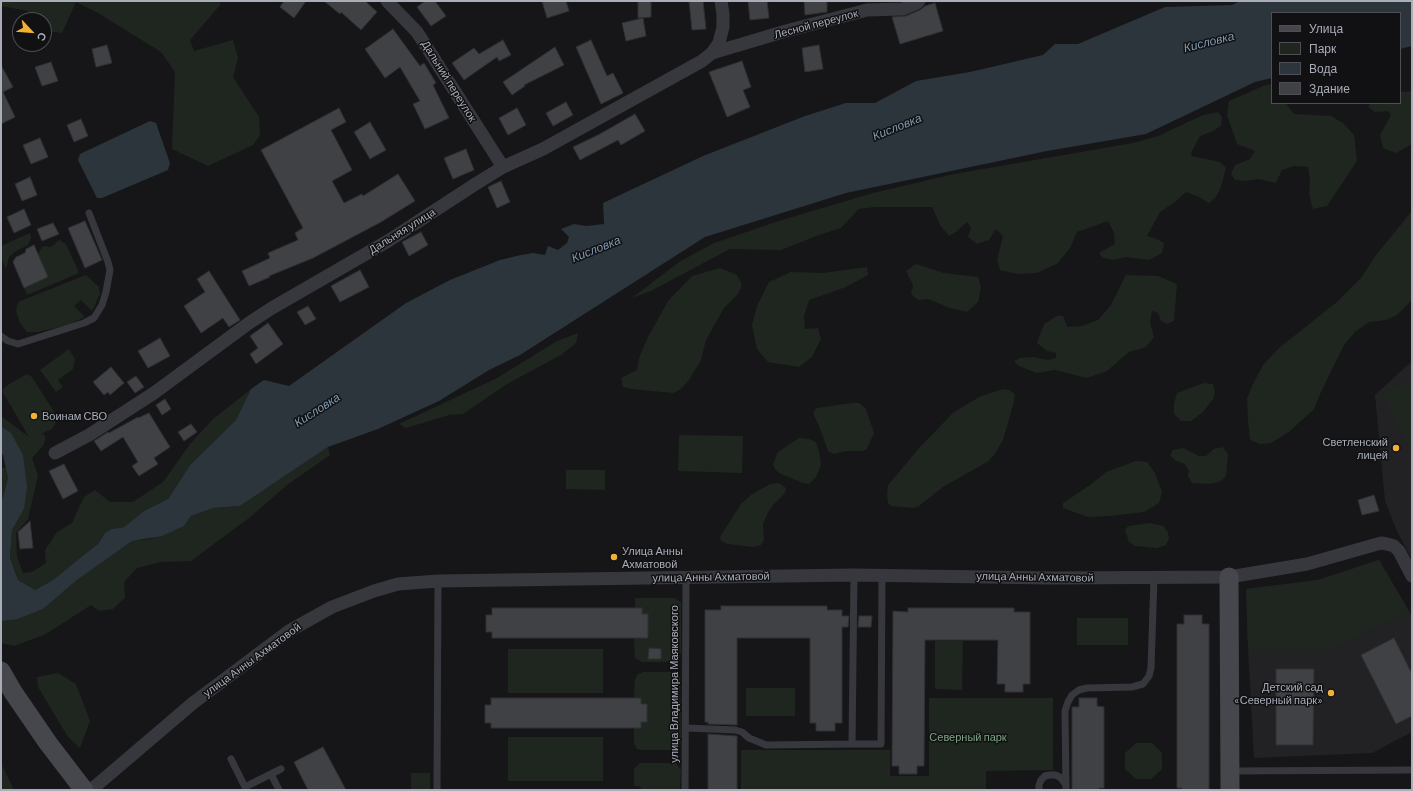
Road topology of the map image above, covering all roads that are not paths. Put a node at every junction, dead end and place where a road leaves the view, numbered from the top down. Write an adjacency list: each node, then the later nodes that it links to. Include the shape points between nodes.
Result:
1 (387, 1): 5 (street, Дальний переулок, via 418,32)
2 (721, 1): 4 (street, Дальняя улица, via 722,27 719,43)
3 (919, 1): 4 (street, Лесной переулок, via 902,9 867,10)
4 (712, 53): 5 (street, Дальняя улица, via 702,61 543,149)
5 (504, 167): 8 (street, Дальняя улица, via 388,241 248,323 154,393 89,436)
6 (89, 213): 7 (lane, via 110,270 106,292 98,313 89,321 26,342 13,343)
7 (1, 336)
8 (55, 453)
9 (854, 575): 10 (street, улица Анны Ахматовой); 13 (street, улица Анны Ахматовой); 18 (lane)
10 (882, 575): 14 (street, улица Анны Ахматовой); 18 (lane, via 881,744)
11 (1412, 576): 12 (street, улица Анны Ахматовой, via 1399,551 1394,546 1381,543 1307,564)
12 (1230, 577): 14 (street, улица Анны Ахматовой); 22 (street)
13 (686, 578): 15 (street, улица Анны Ахматовой); 17 (lane, улица Владимира Маяковского)
14 (1154, 578): 24 (lane, via 1149,676 1143,684 1132,687 1086,688 1072,695 1066,711)
15 (438, 581): 26 (street, улица Анны Ахматовой, via 398,584 374,591 332,607 289,631 193,703); 28 (lane)
16 (1, 671): 25 (street, via 40,732)
17 (686, 728): 18 (lane, via 735,730 766,745); 29 (lane, улица Владимира Маяковского)
18 (852, 744)
19 (231, 759): 23 (lane, via 245,787)
20 (281, 769): 23 (lane)
21 (1412, 770): 22 (lane)
22 (1230, 771): 31 (street)
23 (271, 774): 27 (lane)
24 (1066, 787): 30 (lane, via 1060,778 1050,775 1041,780)
25 (84, 790)
26 (91, 790)
27 (279, 790)
28 (437, 790)
29 (685, 790)
30 (1039, 790)
31 (1230, 790)

